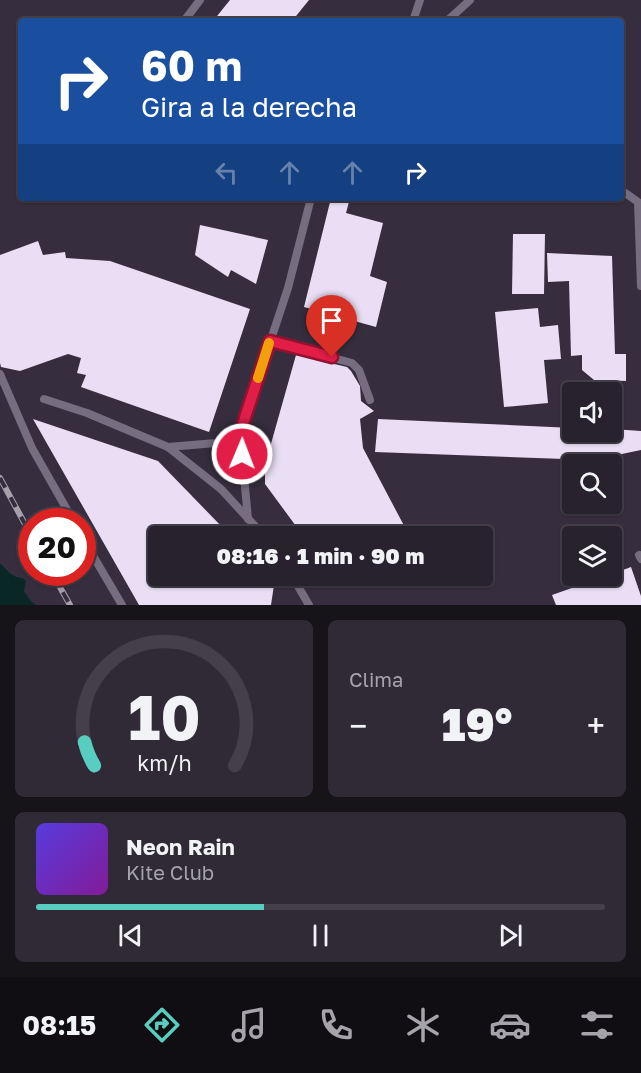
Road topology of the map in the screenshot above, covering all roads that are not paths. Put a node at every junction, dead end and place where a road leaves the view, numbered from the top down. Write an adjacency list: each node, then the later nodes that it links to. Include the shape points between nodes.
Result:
1 (200, 0): 4 (lane)
2 (420, 0): 5 (lane)
3 (470, 0): 6 (lane)
4 (186, 18)
5 (414, 18)
6 (450, 18)
7 (624, 192): 9 (lane, via 638,202)
8 (310, 201): 11 (lane)
9 (640, 265): 10 (lane)
10 (641, 286)
11 (270, 341): 14 (lane, via 352,363 359,370); 15 (lane)
12 (0, 374): 17 (lane, via 32,448)
13 (44, 399): 16 (lane)
14 (370, 400)
15 (240, 433): 16 (lane, via 216,443); 18 (lane)
16 (168, 447): 18 (lane, via 221,489)
17 (66, 508)
18 (248, 519): 19 (lane)
19 (255, 526)
20 (96, 561): 22 (lane)
21 (298, 586): 23 (lane)
22 (122, 605)
23 (309, 605)

